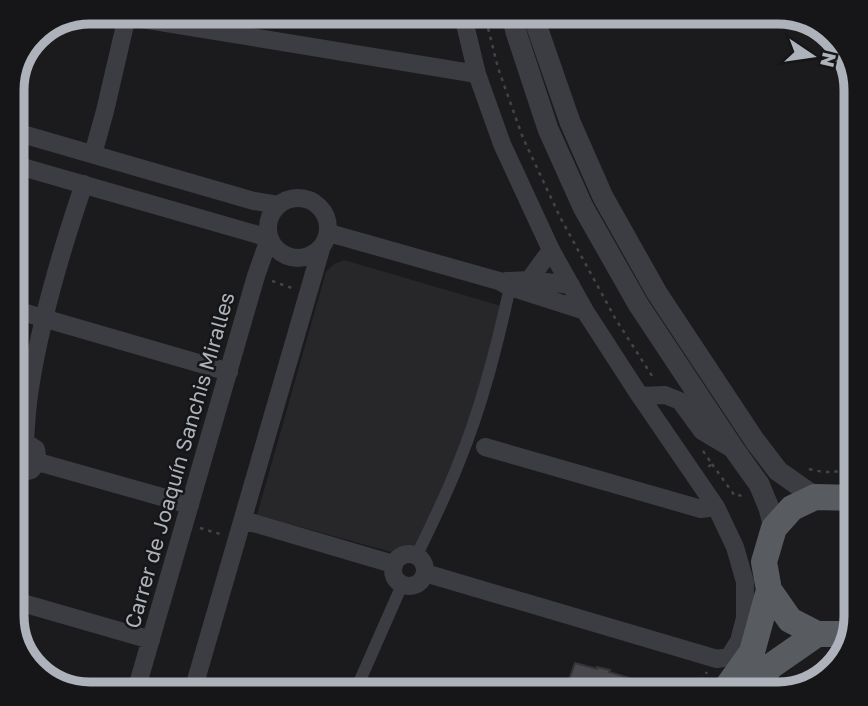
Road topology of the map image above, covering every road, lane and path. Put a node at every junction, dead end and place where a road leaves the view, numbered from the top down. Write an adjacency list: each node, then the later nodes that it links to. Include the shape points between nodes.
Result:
1 (126, 24): 8 (street)
2 (181, 24): 6 (street)
3 (465, 24): 6 (street)
4 (514, 24): 30 (street, via 548,129 583,207 638,304)
5 (537, 24): 33 (street, via 575,135 603,197 657,293 762,451 778,471)
6 (477, 74): 14 (street, via 502,144)
7 (25, 135): 8 (street)
8 (93, 154): 11 (street)
9 (25, 167): 10 (street)
10 (84, 184): 12 (street); 23 (street)
11 (278, 205): 12 (street, via 268,220); 13 (street, via 295,197 313,201 326,215)
12 (269, 239): 13 (street, via 283,255 303,259); 15 (street, Carrer de Joaquín Sanchis Miralles)
13 (325, 241): 17 (street); 19 (street)
14 (551, 250): 16 (street); 18 (street)
15 (256, 276): 19 (path); 24 (street, Carrer de Joaquín Sanchis Miralles)
16 (529, 280): 17 (street); 18 (street)
17 (504, 284): 20 (street); 27 (street, via 494,358)
18 (571, 285): 20 (street); 21 (street)
19 (309, 293): 37 (street)
20 (546, 298): 21 (street)
21 (586, 311): 25 (street)
22 (25, 313): 23 (street)
23 (44, 318): 24 (street); 26 (street)
24 (229, 372): 36 (street, Carrer de Joaquín Sanchis Miralles)
25 (640, 396): 30 (street, via 664,395 680,401 702,430); 35 (street)
26 (25, 412)
27 (467, 441): 29 (street); 40 (street)
28 (25, 446): 31 (street, via 36,449)
29 (485, 447): 35 (street, via 701,509)
30 (736, 452): 38 (street, via 759,484)
31 (38, 462): 32 (street, via 31,471); 36 (street)
32 (25, 471)
33 (815, 498): 34 (main road); 38 (main road, via 792,508)
34 (844, 498)
35 (716, 507): 49 (street, via 745,582 745,618 739,641 729,657)
36 (187, 514): 39 (path); 48 (street, Carrer de Joaquín Sanchis Miralles)
37 (243, 520): 39 (street); 41 (street)
38 (774, 528): 44 (main road, via 764,562)
39 (237, 539): 51 (street)
40 (418, 555): 41 (street, via 403,554); 42 (street)
41 (393, 564): 43 (street, via 393,576)
42 (425, 573): 43 (street, via 416,584); 49 (street)
43 (402, 585): 52 (street)
44 (769, 590): 46 (main road, via 790,620); 54 (main road, via 752,652)
45 (25, 604): 48 (street)
46 (817, 634): 47 (main road); 55 (main road, via 771,666)
47 (840, 634)
48 (151, 640): 50 (street, Carrer de Joaquín Sanchis Miralles)
49 (717, 659): 53 (path)
50 (139, 682)
51 (195, 682)
52 (359, 682)
53 (699, 682)
54 (731, 682)
55 (759, 682)

